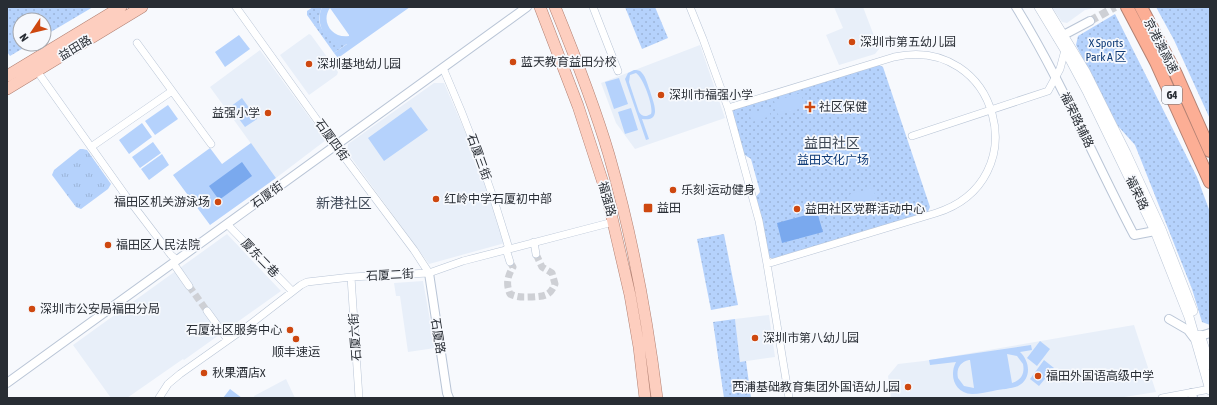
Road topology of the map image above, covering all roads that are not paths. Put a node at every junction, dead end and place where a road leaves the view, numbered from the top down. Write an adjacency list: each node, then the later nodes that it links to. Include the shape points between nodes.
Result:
1 (121, 7): 21 (main road, 益田路)
2 (142, 7): 19 (main road, 益田路)
3 (236, 7): 29 (street, 石厦四街)
4 (527, 7): 18 (street, 石厦街)
5 (540, 7): 33 (main road, 福强路, via 581,113)
6 (555, 7): 59 (main road, 福强路, via 594,109 621,199 637,268)
7 (593, 7): 20 (street)
8 (690, 7): 25 (street)
9 (1016, 7): 22 (street, 福荣路辅路)
10 (1039, 7): 15 (main road, 福荣路)
11 (1046, 7): 15 (main road, 福荣路)
12 (1141, 7): 31 (highway, 京港澳高速 / G4, via 1176,74)
13 (1128, 8): 32 (highway, 京港澳高速 / G4, via 1156,62)
14 (1090, 21): 15 (street)
15 (1061, 37): 17 (main road, 福荣路); 50 (main road, 福荣路, via 1098,95 1158,223 1193,311)
16 (137, 43): 24 (street)
17 (1066, 50): 22 (street); 35 (main road, 福荣路)
18 (442, 68): 29 (street, 石厦街); 37 (street, 石厦三街, via 480,157)
19 (37, 71): 23 (main road, 益田路); 30 (street)
20 (618, 71)
21 (7, 76)
22 (1056, 78): 26 (street, via 1048,91); 35 (street, 福荣路辅路, via 1134,235)
23 (7, 89)
24 (172, 90): 28 (street); 30 (street)
25 (728, 108): 26 (street, via 894,57 918,54 942,59 963,70 980,88); 41 (street, via 759,221)
26 (992, 110): 27 (street); 41 (street, via 996,140 992,159 979,185 960,203 936,214)
27 (912, 136)
28 (211, 144)
29 (336, 145): 34 (street, 石厦街); 42 (street, 石厦四街)
30 (91, 147): 39 (street)
31 (1210, 151)
32 (1210, 182)
33 (613, 222): 36 (street, 石厦二街); 58 (main road, 福强路, via 632,308)
34 (227, 224): 39 (street, 石厦街); 45 (street, 厦东二巷)
35 (1155, 231): 50 (main road, 福荣路, via 1189,317)
36 (534, 242): 37 (street, 石厦二街); 38 (street)
37 (508, 249): 40 (street, 石厦三街); 42 (street, 石厦二街, via 463,260)
38 (536, 254)
39 (175, 262): 44 (street); 52 (street, 石厦街)
40 (510, 262)
41 (767, 264): 60 (street)
42 (429, 273): 43 (street, 石厦二街); 57 (street, 石厦路, via 446,393)
43 (351, 277): 45 (street, 石厦二街, via 307,282); 56 (street, 石厦六街)
44 (189, 286)
45 (292, 291): 49 (street, 石厦二街)
46 (207, 311): 49 (street)
47 (1169, 319): 50 (street)
48 (1210, 333): 50 (street)
49 (228, 340): 55 (street, 石厦二街, via 165,387)
50 (1201, 340): 51 (main road, 福荣路); 53 (main road, 福荣路)
51 (1210, 366)
52 (7, 383)
53 (1210, 390): 54 (street)
54 (1193, 396): 61 (street)
55 (159, 398)
56 (360, 398)
57 (449, 398)
58 (646, 398)
59 (657, 398)
60 (789, 398)
61 (1162, 398)

